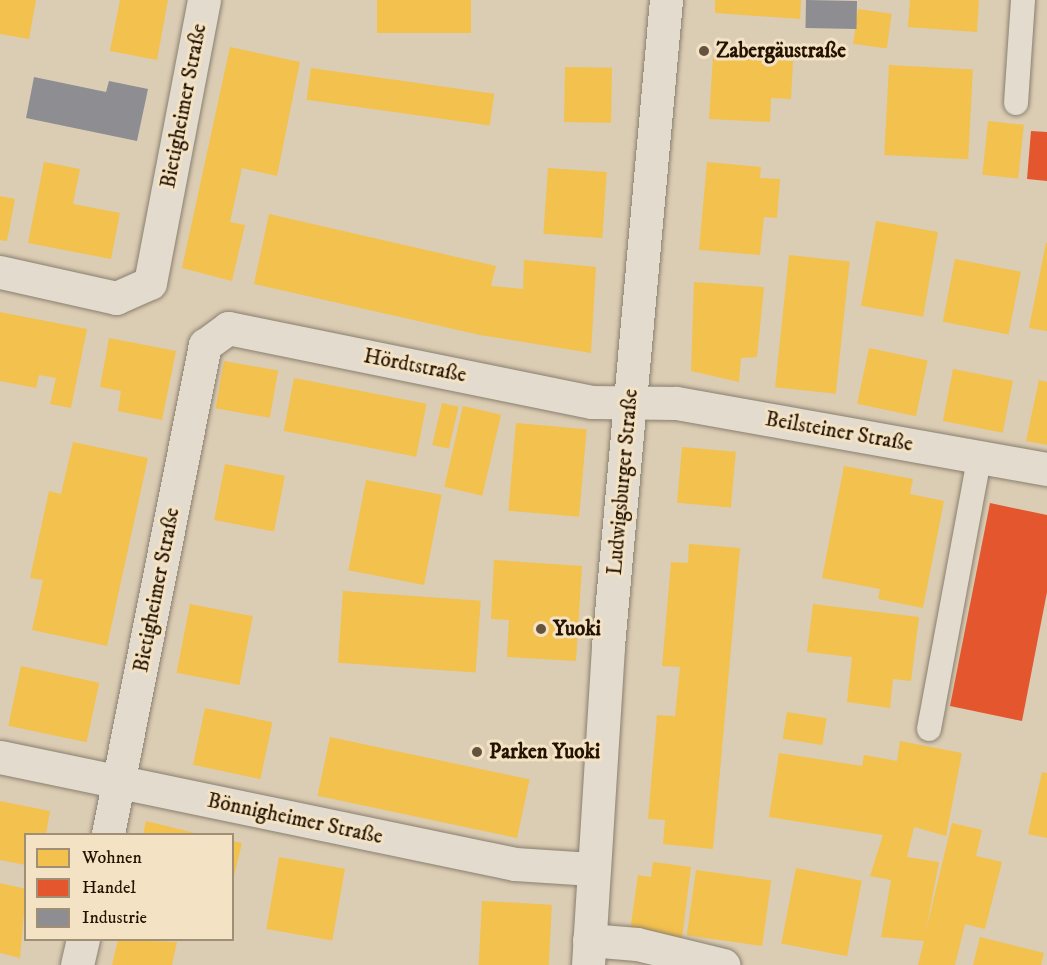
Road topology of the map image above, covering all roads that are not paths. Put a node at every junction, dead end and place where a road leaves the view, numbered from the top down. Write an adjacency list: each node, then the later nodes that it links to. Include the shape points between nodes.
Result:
1 (204, 0): 5 (street, Bietigheimer Straße, via 150,283 116,298)
2 (666, 0): 7 (street, Ludwigsburger Straße)
3 (1023, 0): 4 (lane)
4 (1016, 103)
5 (0, 272)
6 (205, 345): 7 (street, Hördtstraße, via 228,328 592,402); 12 (street, Bietigheimer Straße)
7 (630, 402): 8 (street, Beilsteiner Straße, via 676,402); 14 (street, Ludwigsburger Straße)
8 (979, 458): 9 (street, Beilsteiner Straße); 10 (lane)
9 (1047, 469)
10 (929, 729)
11 (0, 757): 12 (street, Bönnigheimer Straße)
12 (120, 783): 13 (street, Bietigheimer Straße); 14 (street, Bönnigheimer Straße, via 515,864)
13 (108, 833)
14 (592, 869): 16 (street, Ludwigsburger Straße)
15 (83, 941): 17 (street)
16 (588, 952): 18 (street, via 637,944)
17 (77, 965)
18 (723, 965)

